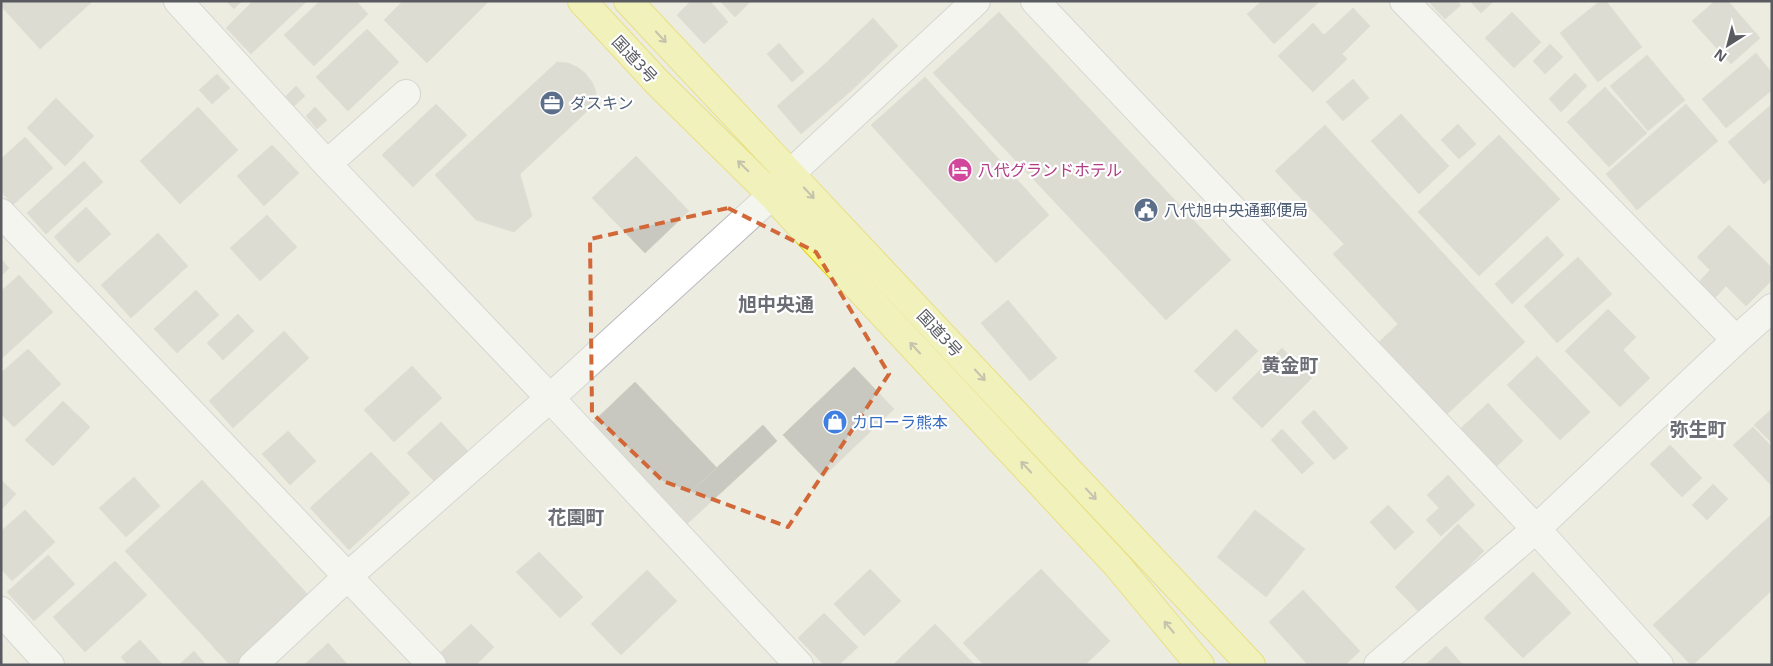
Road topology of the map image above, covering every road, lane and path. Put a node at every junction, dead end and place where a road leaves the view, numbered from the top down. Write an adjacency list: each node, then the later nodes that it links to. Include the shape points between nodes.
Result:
1 (178, 1): 8 (street)
2 (582, 1): 10 (highway, 国道3号, one-way to 2, via 658,83)
3 (628, 1): 9 (highway, 国道3号, one-way to 9)
4 (976, 1): 9 (street)
5 (1035, 1): 15 (street)
6 (1404, 1): 13 (street)
7 (406, 94): 8 (street)
8 (327, 164): 14 (street)
9 (790, 173): 10 (street); 23 (highway, 国道3号, one-way to 23)
10 (772, 195): 14 (street); 22 (highway, 国道3号, one-way to 10, via 1117,565)
11 (1, 213): 16 (street)
12 (1772, 308): 13 (street)
13 (1736, 340): 15 (street)
14 (550, 398): 16 (street); 21 (street)
15 (1536, 530): 24 (street); 25 (street)
16 (348, 576): 19 (street); 20 (street)
17 (1, 611): 18 (street)
18 (50, 665)
19 (252, 665)
20 (432, 665)
21 (799, 665)
22 (1200, 665)
23 (1250, 665)
24 (1378, 665)
25 (1659, 665)

